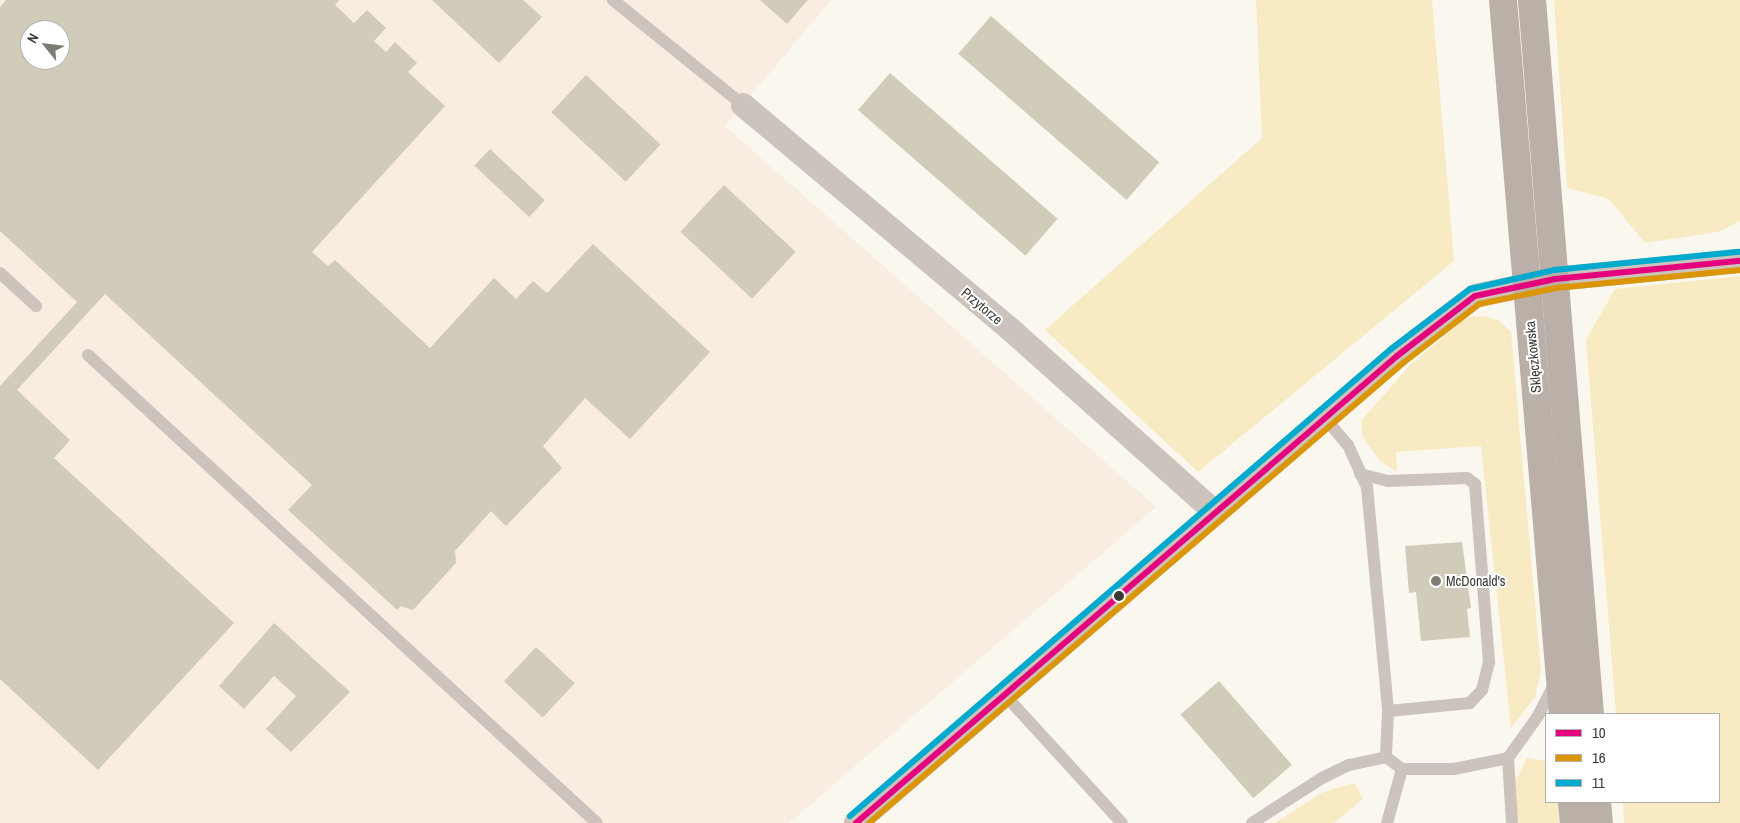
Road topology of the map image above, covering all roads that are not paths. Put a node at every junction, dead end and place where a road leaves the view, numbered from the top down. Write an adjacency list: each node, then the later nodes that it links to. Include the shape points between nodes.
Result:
1 (613, 0): 4 (lane)
2 (1502, 0): 8 (main road, Sklęczkowska)
3 (1532, 0): 7 (main road, Sklęczkowska)
4 (743, 105): 13 (street, Przytorze, via 1010,329)
5 (1735, 258): 7 (street)
6 (0, 273): 9 (lane)
7 (1555, 279): 8 (street); 18 (main road, Sklęczkowska)
8 (1527, 283): 11 (street, via 1475,296); 14 (main road, Sklęczkowska)
9 (36, 306)
10 (88, 355): 24 (lane)
11 (1325, 418): 12 (lane, via 1348,445); 13 (street)
12 (1360, 474): 16 (lane, via 1367,487); 16 (lane, via 1388,481 1468,478 1475,484 1489,662 1482,690 1470,703)
13 (1216, 514): 15 (street)
14 (1559, 672): 17 (main road, Sklęczkowska); 20 (lane, via 1538,716)
15 (1005, 695): 25 (street); 26 (lane)
16 (1388, 711): 19 (lane)
17 (1563, 713)
18 (1590, 713)
19 (1386, 757): 21 (lane); 27 (lane, via 1349,765 1322,778)
20 (1508, 758): 21 (lane, via 1454,769); 29 (lane)
21 (1402, 769): 28 (lane)
22 (1572, 803): 30 (main road)
23 (1597, 803): 31 (main road)
24 (597, 823)
25 (856, 823)
26 (1122, 823)
27 (1252, 823)
28 (1387, 823)
29 (1512, 823)
30 (1574, 823)
31 (1599, 823)

